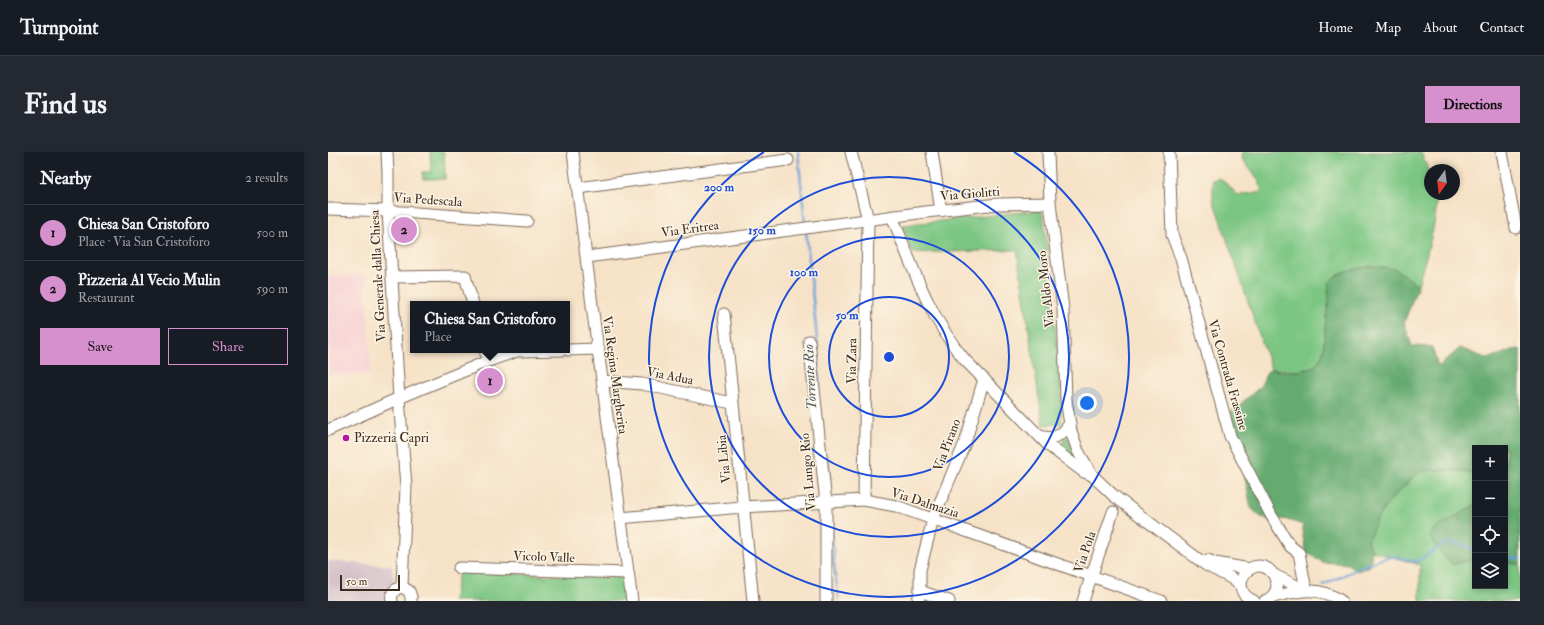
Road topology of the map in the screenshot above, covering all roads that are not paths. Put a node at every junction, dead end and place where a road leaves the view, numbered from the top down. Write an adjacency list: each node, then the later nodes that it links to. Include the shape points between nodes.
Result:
1 (387, 152): 12 (street, Via Generale dalla Chiesa)
2 (573, 152): 9 (street, Via Regina Margherita)
3 (851, 152): 15 (street, Via Zara)
4 (932, 152): 13 (street)
5 (1048, 152): 10 (street, Via Aldo Moro)
6 (1169, 152): 48 (street, Via Contrada Frassine, via 1172,235 1181,258 1230,436 1271,515 1290,546 1299,553)
7 (1502, 152): 17 (street)
8 (788, 160): 9 (street)
9 (578, 188): 18 (street, Via Regina Margherita)
10 (1050, 203): 13 (street, Via Giolitti, via 998,204); 31 (street, Via Aldo Moro, via 1063,309 1066,398)
11 (328, 209): 12 (street, Via Pedescala)
12 (388, 211): 16 (street, Via Pedescala); 19 (street, Via Generale dalla Chiesa)
13 (941, 211): 14 (street, Via Giolitti)
14 (892, 216): 15 (street, Via Eritrea); 27 (street, via 933,314 954,346)
15 (868, 220): 18 (street, Via Eritrea); 35 (street, Via Zara)
16 (527, 221)
17 (1516, 228)
18 (587, 257): 23 (street, Via Regina Margherita)
19 (392, 277): 20 (street, via 465,276); 29 (street, Via Generale dalla Chiesa)
20 (472, 301)
21 (724, 314): 30 (street, Via Libia)
22 (809, 341): 36 (street, Via Lungo Rio)
23 (599, 349): 24 (street); 28 (street, Via Regina Margherita)
24 (570, 350)
25 (502, 353): 26 (street)
26 (487, 355): 29 (street)
27 (984, 379): 33 (street); 40 (street, Via Pirano, via 965,443)
28 (603, 381): 30 (street, Via Adua, via 642,384); 39 (street, Via Regina Margherita)
29 (399, 398): 32 (street); 47 (street, Via Generale dalla Chiesa, via 406,486)
30 (732, 403): 37 (street, Via Libia)
31 (1070, 423): 33 (street, via 1066,430 1056,437); 34 (street, Via Aldo Moro, via 1078,451)
32 (328, 430)
33 (1040, 436): 34 (street, via 1048,445 1084,472)
34 (1092, 475): 41 (street, via 1114,496)
35 (864, 500): 36 (street, Via Dalmazia); 40 (street, Via Dalmazia, via 896,506)
36 (830, 502): 37 (street, Via Dalmazia); 57 (street, Via Lungo Rio)
37 (742, 507): 39 (street, Via Dalmazia); 56 (street, Via Libia)
38 (1113, 512): 46 (street, Via Pola)
39 (620, 518): 44 (street, Via Regina Margherita)
40 (933, 519): 46 (street, Via Dalmazia); 50 (street, Via Pirano, via 920,570)
41 (1186, 549): 43 (street, via 1215,563); 49 (street, via 1206,565 1231,578)
42 (459, 568): 44 (street, Vicolo Valle)
43 (1250, 569): 45 (street, via 1261,566); 49 (street, via 1243,576)
44 (628, 574): 55 (street, Via Regina Margherita)
45 (1274, 575): 48 (street); 52 (street, via 1277,586)
46 (1092, 576): 59 (street, Via Pola); 60 (street, Via Dalmazia)
47 (402, 588): 53 (street, via 393,592); 54 (street, via 409,592)
48 (1306, 590): 51 (street); 52 (street)
49 (1242, 593): 61 (street)
50 (919, 596): 58 (street)
51 (1321, 596): 62 (street)
52 (1268, 599)
53 (392, 601)
54 (411, 601)
55 (632, 601)
56 (752, 601)
57 (826, 601)
58 (949, 601)
59 (1083, 601)
60 (1161, 601)
61 (1254, 601)
62 (1341, 601)

